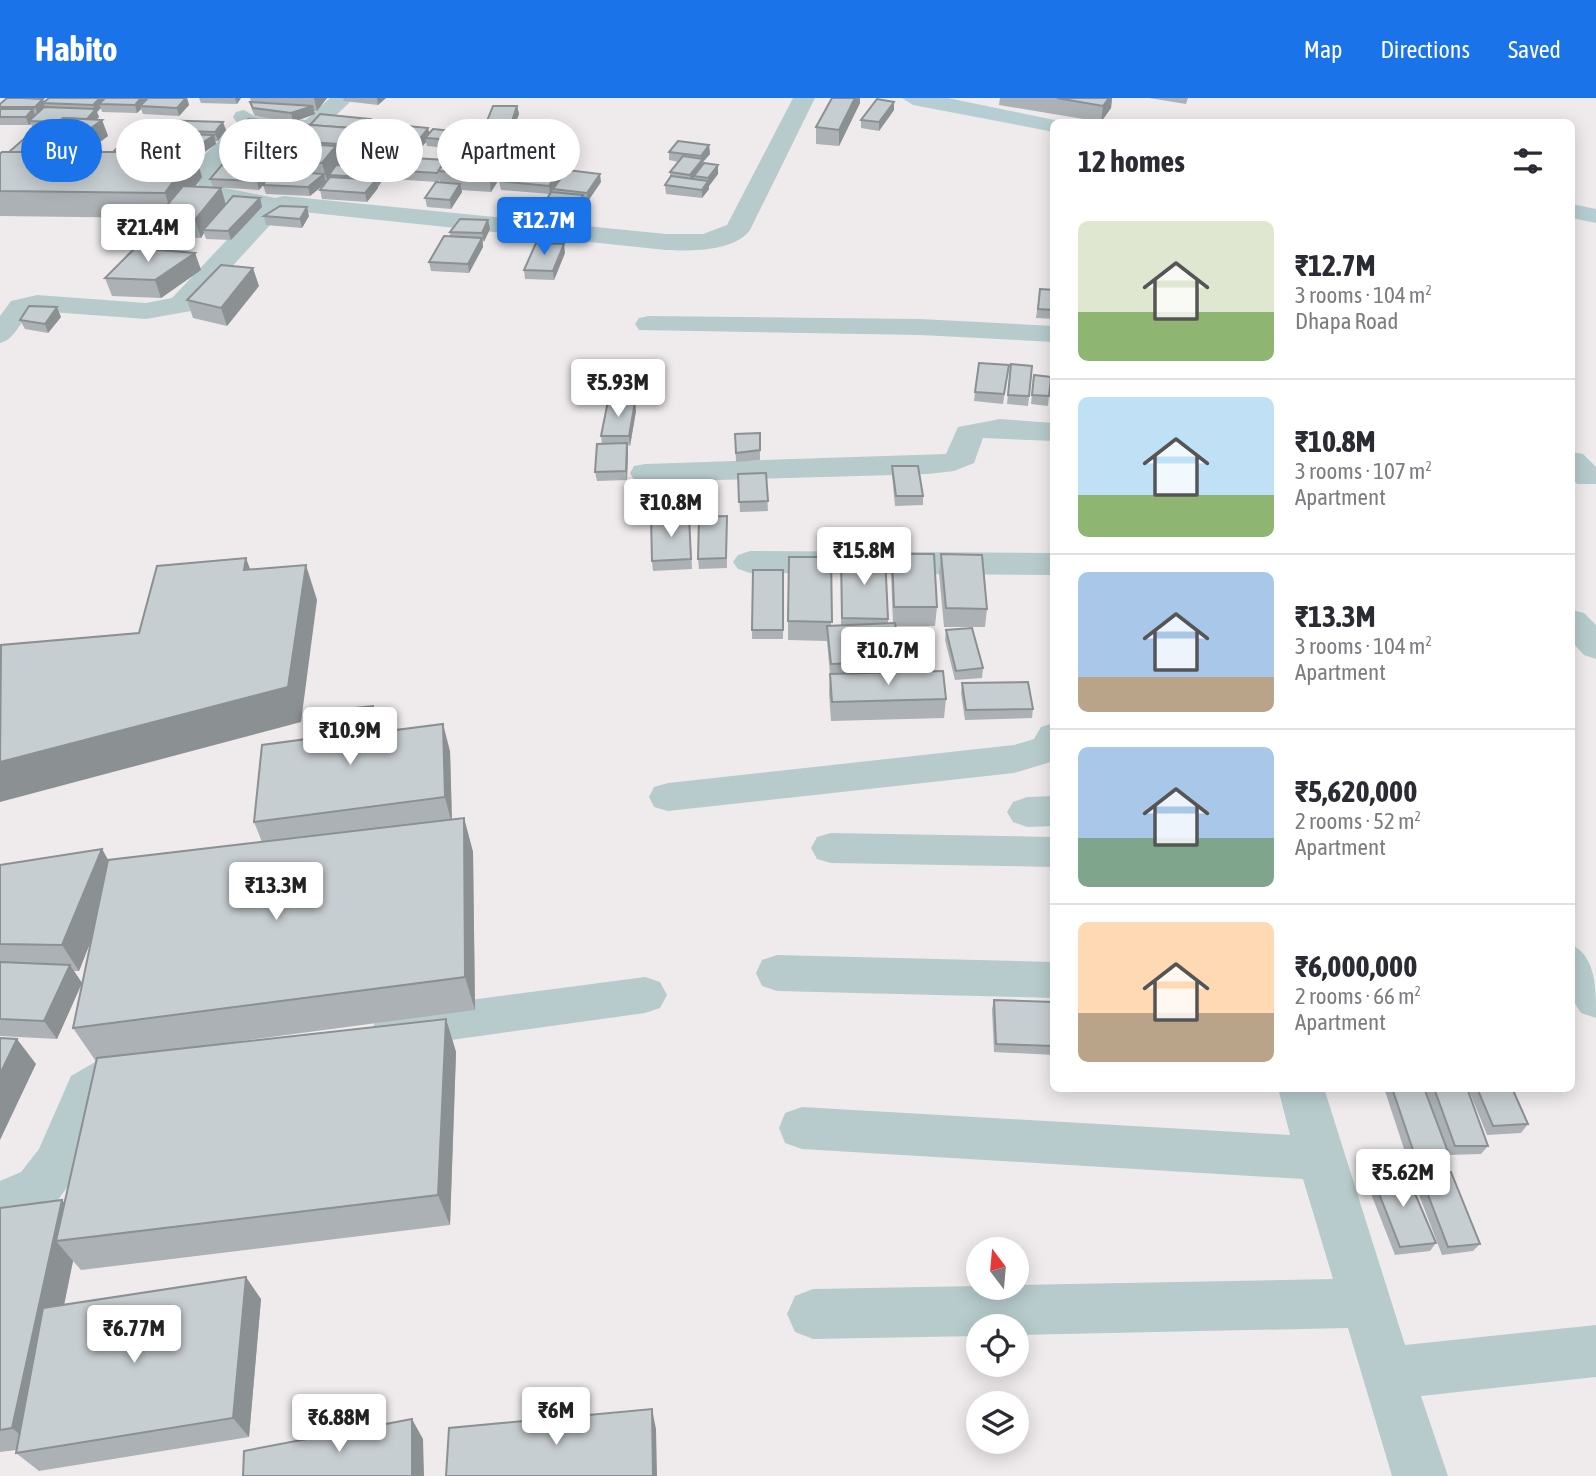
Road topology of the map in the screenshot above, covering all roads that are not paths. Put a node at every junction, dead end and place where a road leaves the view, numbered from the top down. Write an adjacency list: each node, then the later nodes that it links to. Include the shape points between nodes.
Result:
1 (255, 98): 5 (street, via 243,116)
2 (343, 98): 6 (street)
3 (804, 98): 11 (street, via 737,230 697,244 299,203)
4 (913, 98): 7 (street)
5 (246, 119)
6 (320, 119)
7 (1050, 124)
8 (219, 159): 9 (street)
9 (217, 161): 10 (street); 11 (street, via 208,191)
10 (205, 166)
11 (275, 205): 16 (street, via 181,305 146,311 37,303 21,307)
12 (1575, 212): 13 (street)
13 (1596, 216)
14 (649, 324): 15 (street, via 920,327)
15 (1050, 334)
16 (0, 335)
17 (1050, 432): 18 (street, via 978,429 969,433 963,457 928,465)
18 (645, 473)
19 (750, 562): 20 (street)
20 (1050, 564)
21 (1575, 624): 22 (street)
22 (1596, 648)
23 (1050, 745): 24 (street, via 1014,759)
24 (668, 797)
25 (831, 848): 26 (street)
26 (1050, 852)
27 (1575, 968): 31 (street)
28 (777, 973): 29 (street)
29 (1050, 980)
30 (645, 995): 32 (street)
31 (1596, 1000)
32 (355, 1034)
33 (176, 1059): 37 (street, via 113,1075 87,1090 57,1163 38,1188)
34 (1302, 1092): 36 (street)
35 (802, 1128): 36 (street)
36 (1320, 1158): 38 (street)
37 (0, 1204)
38 (1365, 1303): 39 (street); 41 (street)
39 (813, 1314)
40 (1596, 1350): 41 (street)
41 (1387, 1373): 42 (street)
42 (1420, 1476)

